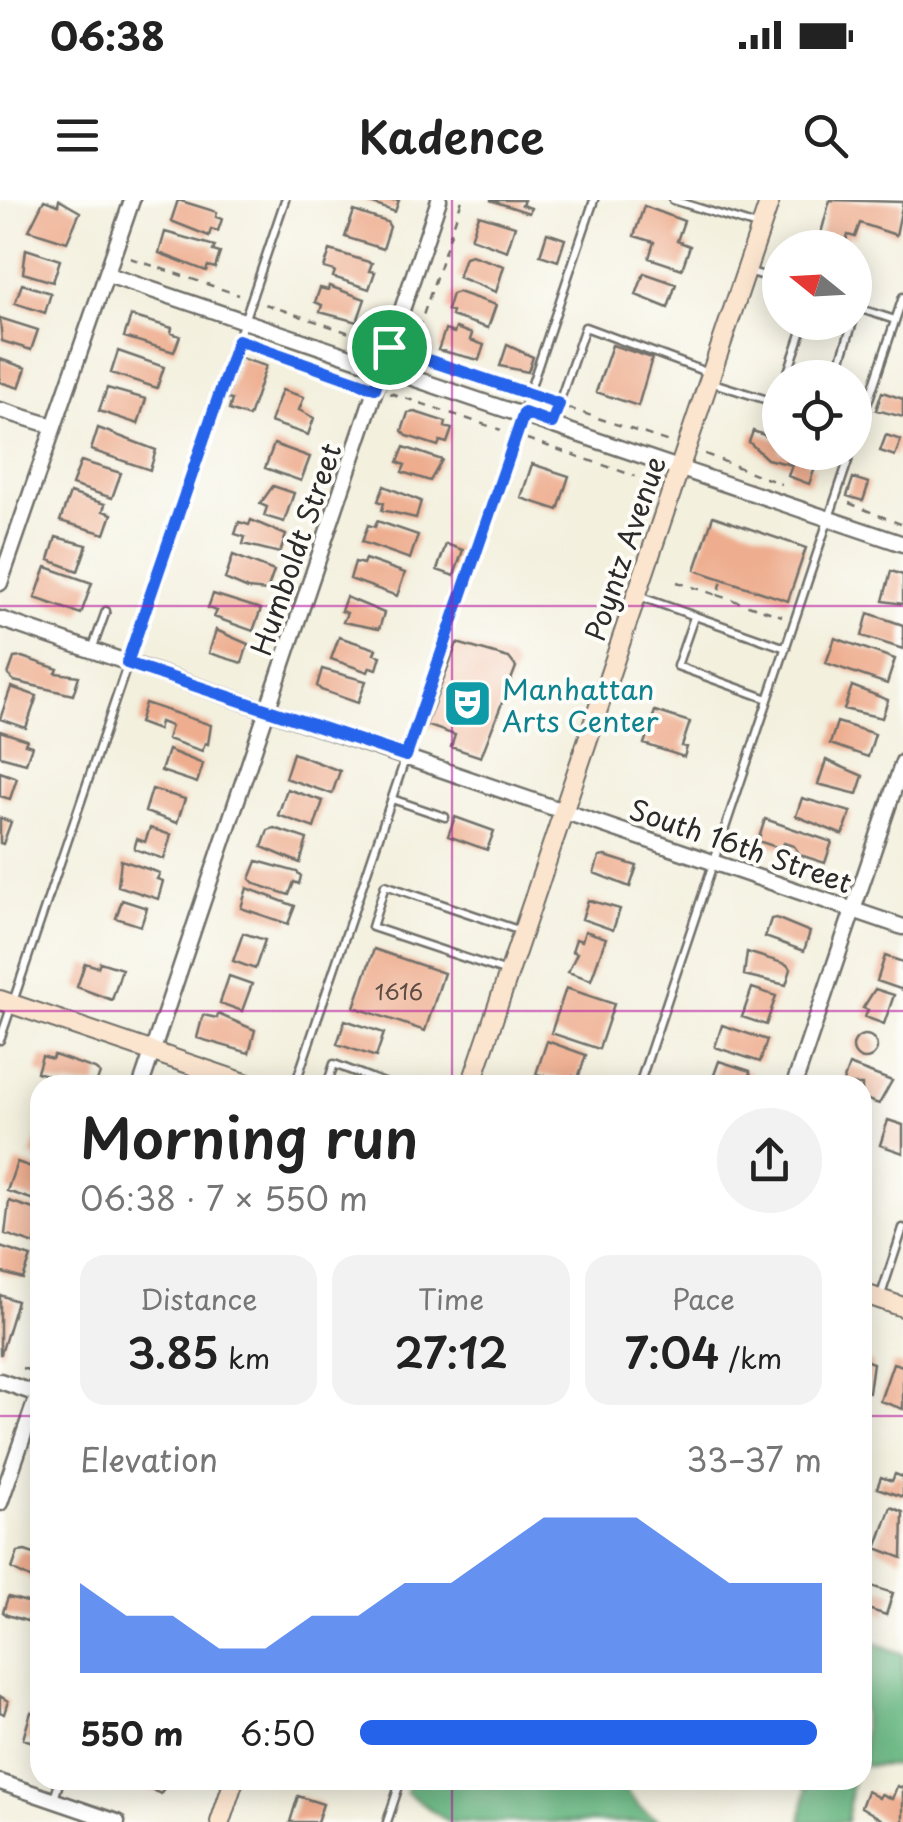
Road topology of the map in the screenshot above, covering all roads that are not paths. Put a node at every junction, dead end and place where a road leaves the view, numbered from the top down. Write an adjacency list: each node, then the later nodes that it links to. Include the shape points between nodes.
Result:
1 (132, 200): 9 (street)
2 (285, 200): 14 (lane)
3 (439, 200): 15 (street, Humboldt Street)
4 (594, 200): 20 (lane)
5 (674, 200): 7 (lane)
6 (770, 200): 7 (street, Poyntz Avenue)
7 (761, 227): 8 (street, Poyntz Avenue)
8 (746, 270): 10 (lane); 16 (street, Poyntz Avenue)
9 (108, 274): 14 (street); 22 (street)
10 (762, 276)
11 (903, 297): 13 (lane)
12 (872, 313): 13 (lane)
13 (895, 320): 17 (lane)
14 (244, 321): 15 (street); 34 (lane)
15 (382, 369): 20 (street); 36 (street, Humboldt Street)
16 (710, 378): 18 (lane); 21 (lane, via 585,328); 23 (street, Poyntz Avenue)
17 (872, 390)
18 (762, 395)
19 (0, 410): 22 (street)
20 (524, 413): 21 (street); 37 (lane)
21 (552, 423): 23 (street)
22 (54, 426): 27 (street)
23 (681, 466): 25 (street); 28 (street, Poyntz Avenue)
24 (845, 470): 25 (lane)
25 (830, 518): 26 (street); 32 (lane)
26 (903, 544)
27 (0, 583)
28 (636, 595): 30 (lane); 40 (street, Poyntz Avenue)
29 (106, 611): 33 (lane)
30 (694, 616): 32 (lane); 35 (lane, via 677,666)
31 (0, 619): 33 (street, South 16th Street)
32 (786, 648): 35 (lane)
33 (91, 651): 34 (street, South 16th Street)
34 (127, 663): 36 (street, South 16th Street); 47 (lane)
35 (768, 698): 42 (lane)
36 (268, 708): 37 (street, South 16th Street); 49 (street, Humboldt Street)
37 (406, 756): 39 (lane); 40 (street, South 16th Street)
38 (903, 762): 43 (street)
39 (392, 799): 41 (lane); 52 (lane)
40 (563, 810): 42 (street, South 16th Street); 45 (street, Poyntz Avenue)
41 (445, 817)
42 (713, 862): 43 (street, South 16th Street); 56 (lane)
43 (853, 910): 44 (street, South 16th Street); 57 (street)
44 (903, 926)
45 (522, 931): 46 (street, Poyntz Avenue); 46 (lane, via 385,885 372,927)
46 (508, 973): 55 (street, Poyntz Avenue)
47 (6, 1002): 48 (lane); 49 (street)
48 (0, 1040)
49 (152, 1051): 50 (street, Humboldt Street); 51 (street)
50 (144, 1075)
51 (222, 1075)
52 (298, 1075)
53 (330, 1075): 54 (lane, via 334,1064)
54 (363, 1075)
55 (474, 1075)
56 (643, 1075)
57 (797, 1075)
58 (903, 1228): 59 (lane)
59 (872, 1294)
60 (872, 1296): 61 (street)
61 (903, 1307)
62 (0, 1381): 63 (street)
63 (30, 1389)
64 (30, 1417): 65 (street)
65 (0, 1502)
66 (0, 1782): 70 (street)
67 (56, 1790): 70 (lane)
68 (231, 1790): 72 (street)
69 (398, 1790): 73 (lane)
70 (53, 1800): 71 (street)
71 (117, 1822)
72 (220, 1822)
73 (387, 1822)

